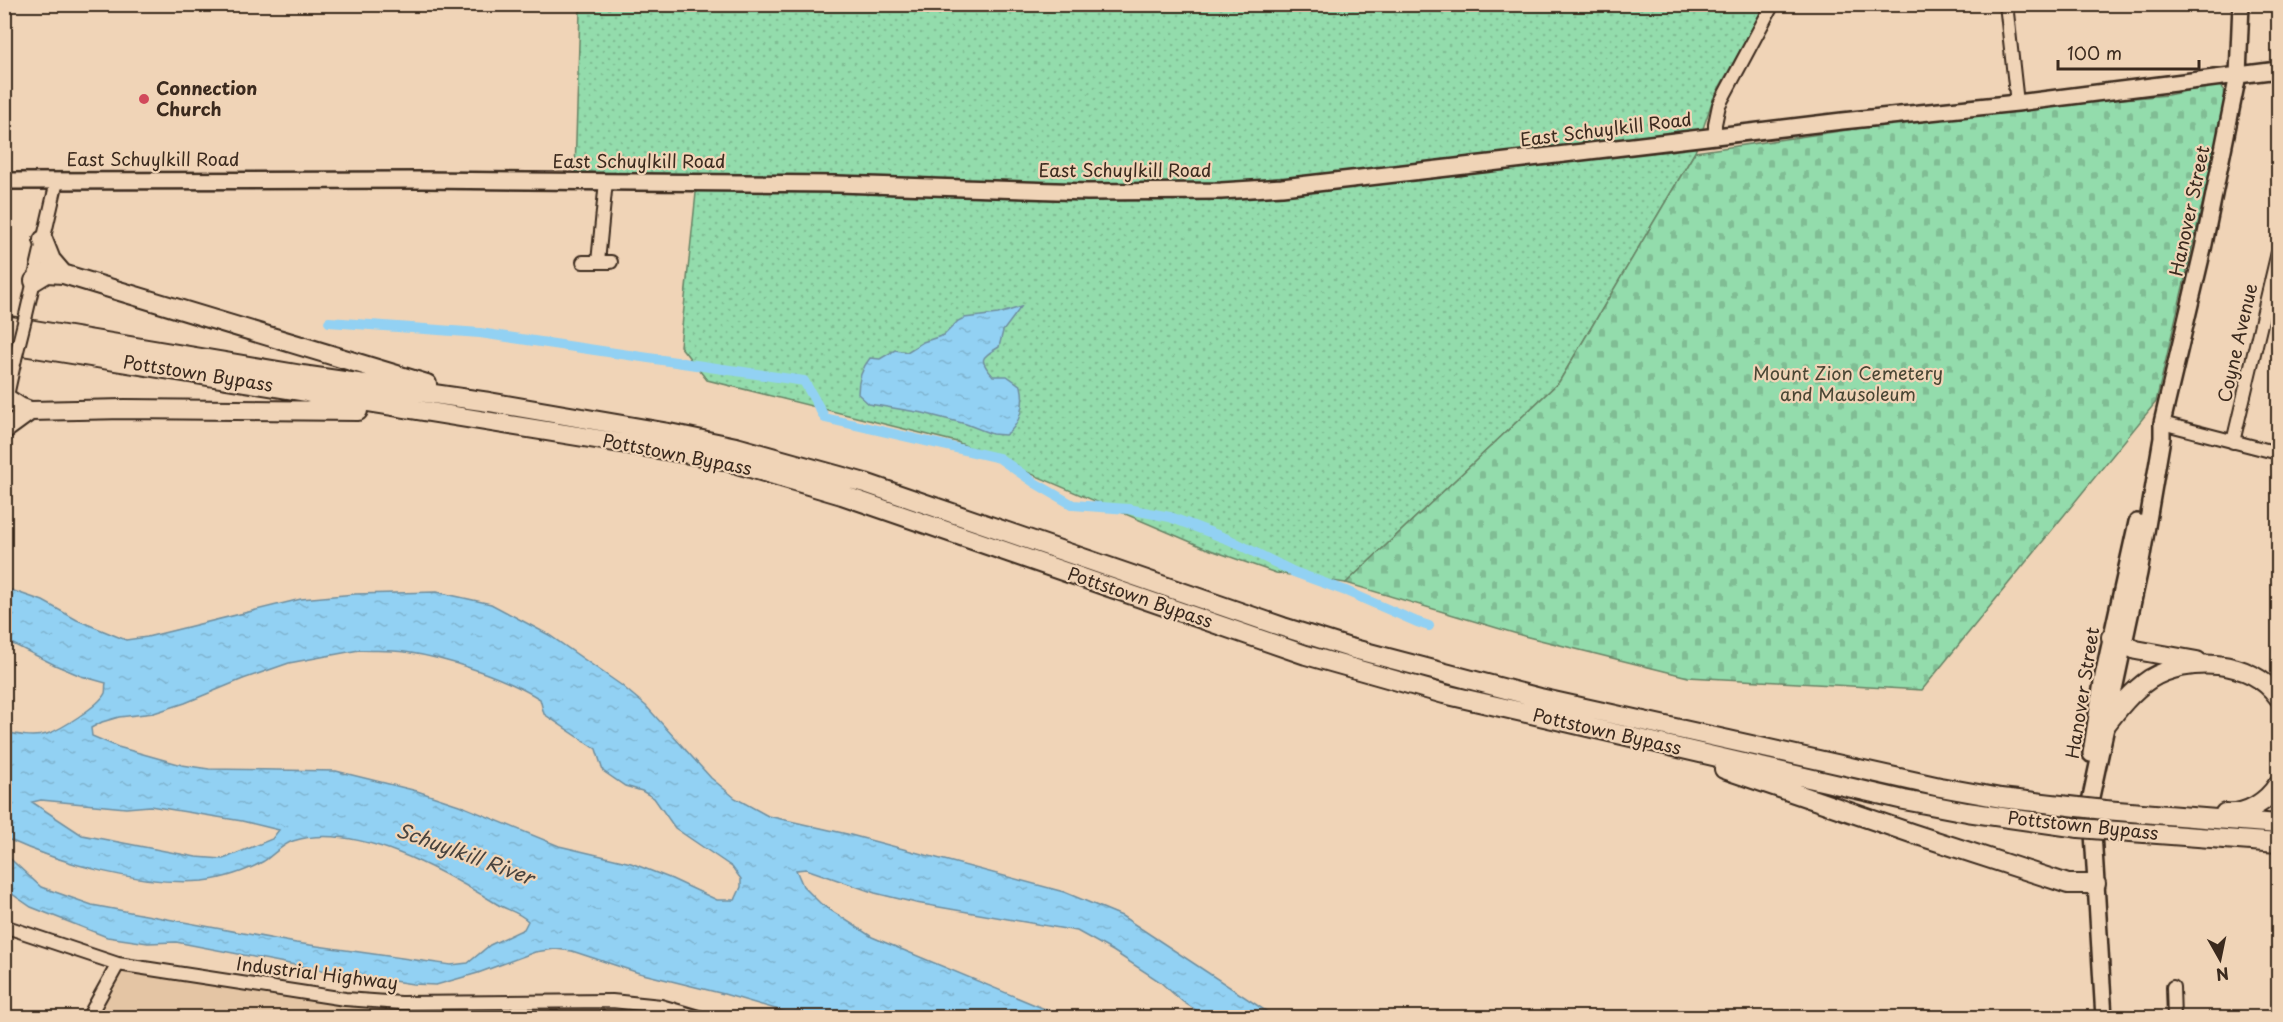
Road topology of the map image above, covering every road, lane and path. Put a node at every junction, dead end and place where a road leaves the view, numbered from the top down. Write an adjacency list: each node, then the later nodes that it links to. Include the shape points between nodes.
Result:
1 (1773, 4): 7 (street, via 1719,105)
2 (2007, 4): 6 (street)
3 (2241, 4): 5 (main road, Hanover Street)
4 (2278, 70): 5 (main road, East Schuylkill Road)
5 (2238, 75): 6 (main road, East Schuylkill Road); 22 (main road, Hanover Street)
6 (2017, 103): 7 (main road, East Schuylkill Road)
7 (1715, 137): 10 (main road, East Schuylkill Road, via 1221,191)
8 (57, 180): 9 (main road, East Schuylkill Road); 10 (main road, East Schuylkill Road); 11 (street)
9 (4, 181)
10 (606, 182): 13 (street, via 604,262)
11 (43, 240): 14 (highway, via 51,260); 16 (street)
12 (2278, 252): 15 (street, Coyne Avenue)
13 (583, 261)
14 (63, 274): 16 (highway, via 47,273); 20 (highway)
15 (2276, 274): 25 (street, Coyne Avenue)
16 (34, 281): 19 (street, bridge)
17 (4, 325): 20 (highway, Pottstown Bypass)
18 (4, 343): 24 (highway, Pottstown Bypass)
19 (6, 396): 21 (highway)
20 (489, 402): 33 (highway, Pottstown Bypass, via 669,433 806,466 931,505 1283,627 1456,677 1940,787 2001,798)
21 (30, 411): 23 (highway); 24 (highway, via 345,409)
22 (2162, 423): 25 (street); 27 (main road, Hanover Street, via 2155,432)
23 (4, 430)
24 (570, 435): 31 (highway, Pottstown Bypass, via 720,459 842,495 1305,655 1444,694)
25 (2233, 442): 26 (street)
26 (2278, 453)
27 (2117, 640): 28 (highway, via 2136,650); 30 (main road, Hanover Street); 33 (main road, Hanover Street, via 2093,728)
28 (2234, 667): 29 (highway, via 2263,682); 30 (highway, via 2201,665 2165,672 2135,690)
29 (2278, 697)
30 (2105, 726): 33 (main road, Hanover Street)
31 (1670, 747): 36 (highway, Pottstown Bypass, bridge, via 1967,812 2079,828); 37 (highway, via 2068,884)
32 (2278, 784): 34 (highway, via 2247,811 2206,812)
33 (2084, 802): 34 (highway, Pottstown Bypass, bridge, via 2104,810); 37 (main road, Hanover Street)
34 (2196, 818): 35 (highway, Pottstown Bypass)
35 (2278, 824)
36 (2278, 843)
37 (2096, 884): 43 (main road, Hanover Street)
38 (4, 926): 39 (street, Industrial Highway)
39 (118, 964): 41 (street); 42 (street, Industrial Highway, via 345,999 445,1003 612,1001 661,1005)
40 (2173, 987): 44 (street)
41 (88, 1017)
42 (702, 1017)
43 (2104, 1017)
44 (2174, 1017)

